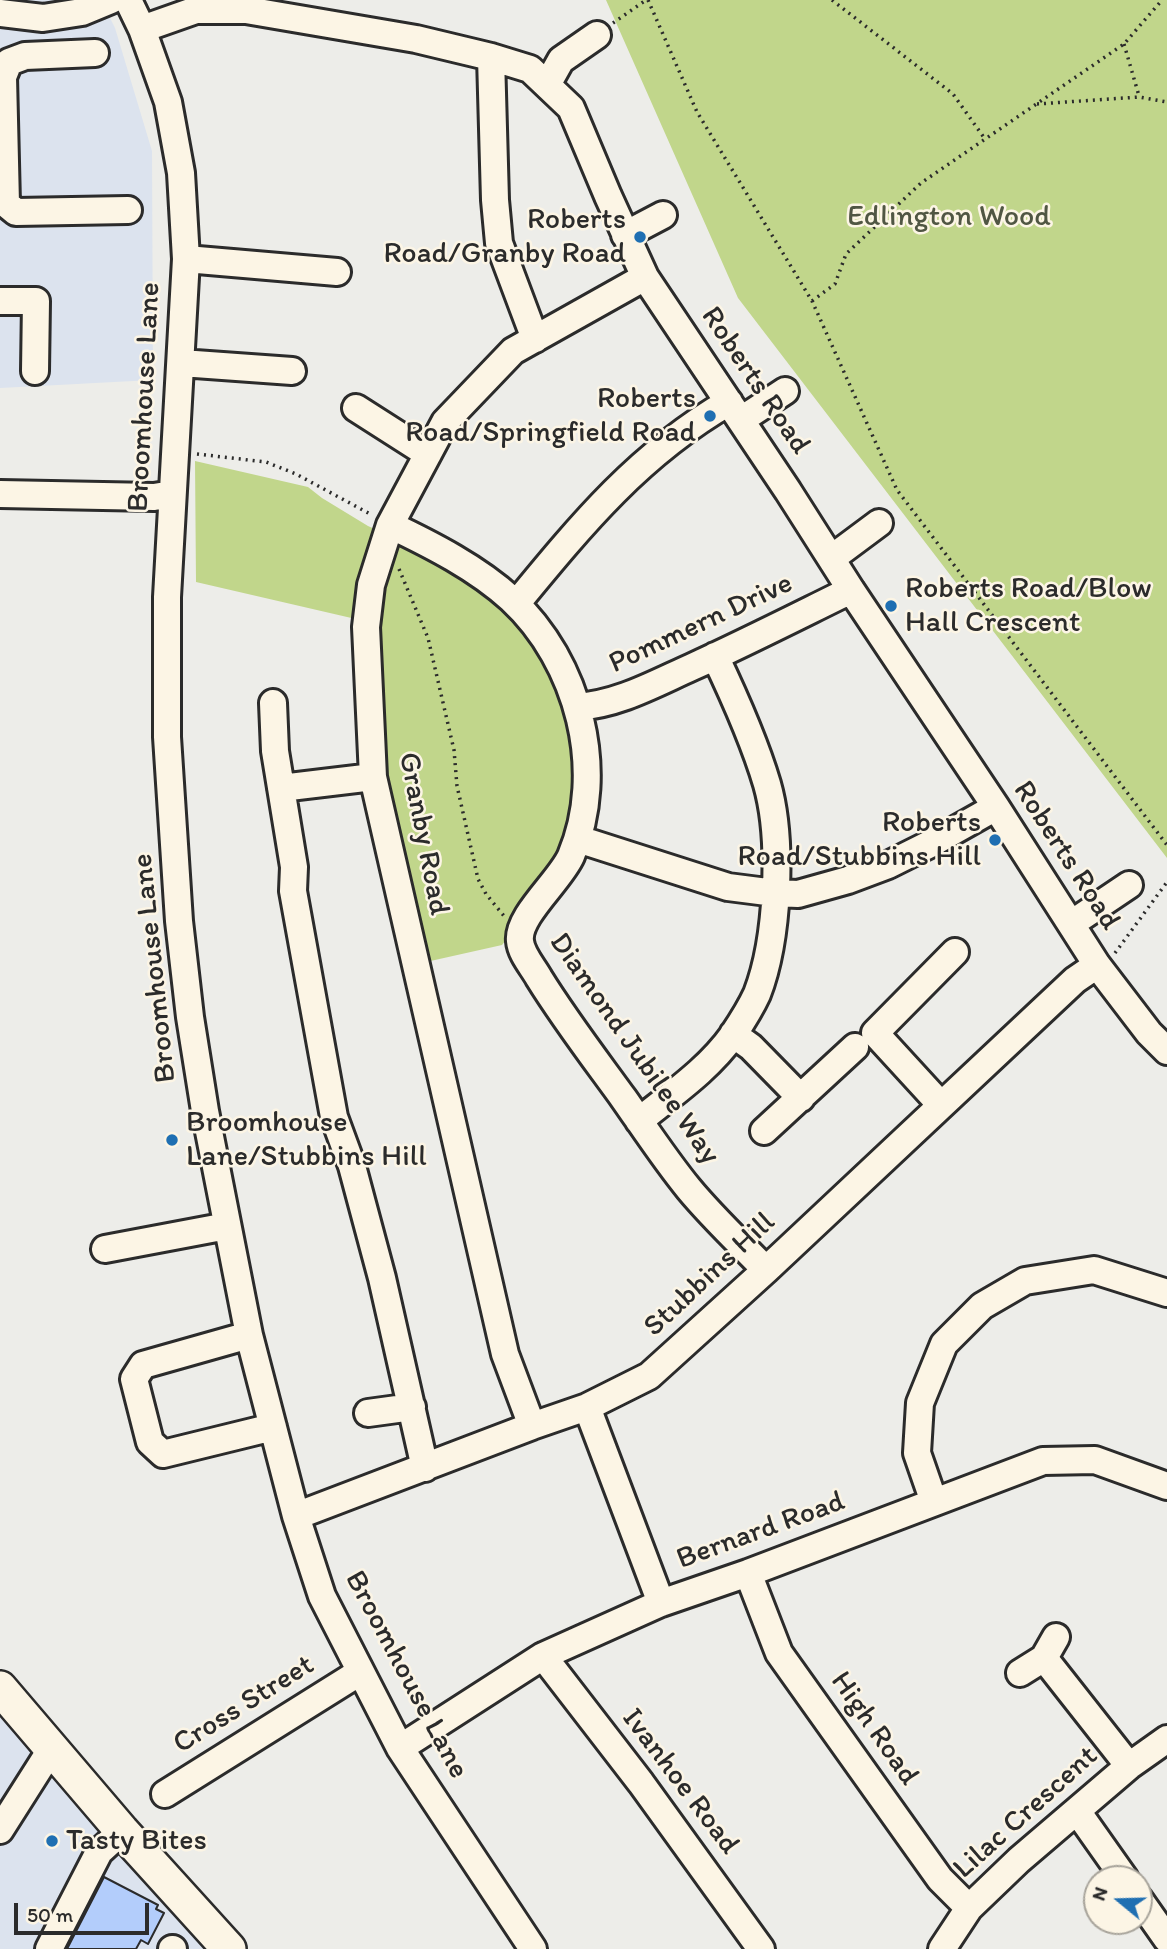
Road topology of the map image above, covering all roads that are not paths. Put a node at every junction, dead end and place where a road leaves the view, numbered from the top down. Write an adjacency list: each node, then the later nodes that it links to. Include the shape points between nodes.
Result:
1 (111, 0): 3 (street, via 82,12 43,18)
2 (128, 0): 4 (street, Broomhouse Lane)
3 (0, 13)
4 (142, 29): 7 (street, Roberts Road, via 196,10 246,10 416,39); 13 (street, Broomhouse Lane, via 168,102 181,173)
5 (597, 34): 8 (street, via 561,60)
6 (95, 52): 9 (street, via 25,56 9,62 3,77)
7 (491, 57): 8 (street, Roberts Road, via 530,69); 17 (street, via 499,243)
8 (547, 85): 12 (street, Roberts Road, via 571,108)
9 (2, 123): 10 (street, via 6,204 16,212)
10 (128, 210)
11 (663, 215): 12 (street)
12 (625, 235): 15 (street, Roberts Road)
13 (186, 259): 14 (street); 18 (street, Broomhouse Lane)
14 (337, 272)
15 (645, 277): 17 (street, Granby Road); 23 (street, Roberts Road)
16 (0, 301): 19 (street, via 36,301)
17 (536, 339): 24 (street, Granby Road, via 513,351 445,422)
18 (181, 363): 20 (street); 26 (street, Broomhouse Lane)
19 (35, 371)
20 (292, 371)
21 (785, 391): 23 (street)
22 (356, 408): 24 (street)
23 (735, 411): 29 (street, Roberts Road); 31 (street, via 687,428 618,486)
24 (428, 454): 28 (street, Granby Road)
25 (0, 494): 26 (street)
26 (172, 494): 51 (street, Broomhouse Lane, via 167,737 179,921 205,1111)
27 (879, 523): 29 (street)
28 (386, 536): 31 (street, Diamond Jubilee Way, via 426,542); 35 (street, Granby Road, via 370,585 366,627)
29 (832, 558): 30 (street, Roberts Road)
30 (850, 590): 32 (street, Pommern Drive); 37 (street, Roberts Road)
31 (516, 604): 34 (street, Diamond Jubilee Way, via 550,646)
32 (715, 656): 34 (street, Pommern Drive, via 626,698); 40 (street, via 767,787 776,853)
33 (272, 703): 36 (street)
34 (577, 707): 38 (street, Diamond Jubilee Way, via 587,778)
35 (373, 776): 36 (street); 59 (street, Granby Road, via 505,1354)
36 (281, 788): 56 (street, via 294,867 293,891 334,1117 352,1166)
37 (996, 807): 40 (street, via 888,865 798,894); 41 (street, Roberts Road)
38 (578, 839): 40 (street, via 702,880); 49 (street, Diamond Jubilee Way, via 568,862 524,921 520,942 555,1003)
39 (1129, 885): 41 (street)
40 (775, 894): 44 (street, via 769,951 756,995)
41 (1071, 924): 43 (street, Roberts Road)
42 (955, 952): 48 (street, via 876,1033)
43 (1099, 968): 46 (street, Roberts Road); 48 (street, Stubbins Hill, via 1075,980)
44 (733, 1034): 47 (street); 49 (street, via 709,1064)
45 (855, 1047): 47 (street)
46 (1167, 1051)
47 (801, 1098): 50 (street)
48 (941, 1105): 53 (street, Stubbins Hill)
49 (639, 1121): 53 (street, Diamond Jubilee Way, via 689,1189)
50 (764, 1131)
51 (228, 1226): 52 (street); 55 (street, Broomhouse Lane)
52 (105, 1249)
53 (766, 1270): 57 (street, Stubbins Hill, via 649,1376)
54 (1167, 1293): 63 (street, via 1094,1270 1025,1280 982,1306 944,1344 920,1403 917,1453)
55 (249, 1335): 60 (street, Broomhouse Lane); 60 (street, via 143,1365 134,1379 149,1442 163,1454)
56 (412, 1407): 58 (street); 61 (street)
57 (587, 1407): 59 (street, Stubbins Hill); 66 (street)
58 (368, 1413)
59 (532, 1426): 61 (street, Stubbins Hill)
60 (272, 1427): 64 (street, Broomhouse Lane)
61 (425, 1468): 64 (street, Stubbins Hill)
62 (1167, 1486): 63 (street, Bernard Road, via 1094,1460 1043,1461)
63 (934, 1502): 65 (street, Bernard Road)
64 (296, 1516): 68 (street, Broomhouse Lane, via 322,1596)
65 (748, 1573): 66 (street, Bernard Road); 80 (street, High Road, via 779,1653 940,1879)
66 (660, 1604): 67 (street, Bernard Road)
67 (543, 1656): 73 (street, Bernard Road); 86 (street, Ivanhoe Road)
68 (360, 1672): 73 (street, Broomhouse Lane); 75 (street, Cross Street)
69 (1020, 1673): 74 (street, via 1050,1647)
70 (0, 1688): 72 (main road)
71 (1167, 1738): 74 (street, Lilac Crescent)
72 (52, 1748): 77 (street); 78 (main road)
73 (400, 1748): 85 (street, Broomhouse Lane)
74 (1129, 1766): 76 (street, Lilac Crescent)
75 (165, 1794)
76 (1077, 1811): 79 (street); 80 (street, Lilac Crescent)
77 (0, 1830)
78 (122, 1831): 83 (street, via 99,1852); 84 (main road)
79 (1115, 1865)
80 (969, 1908): 87 (street, Lilac Crescent)
81 (1153, 1919): 82 (street)
82 (1167, 1939)
83 (49, 1949)
84 (229, 1949)
85 (533, 1949)
86 (761, 1949)
87 (942, 1949)

